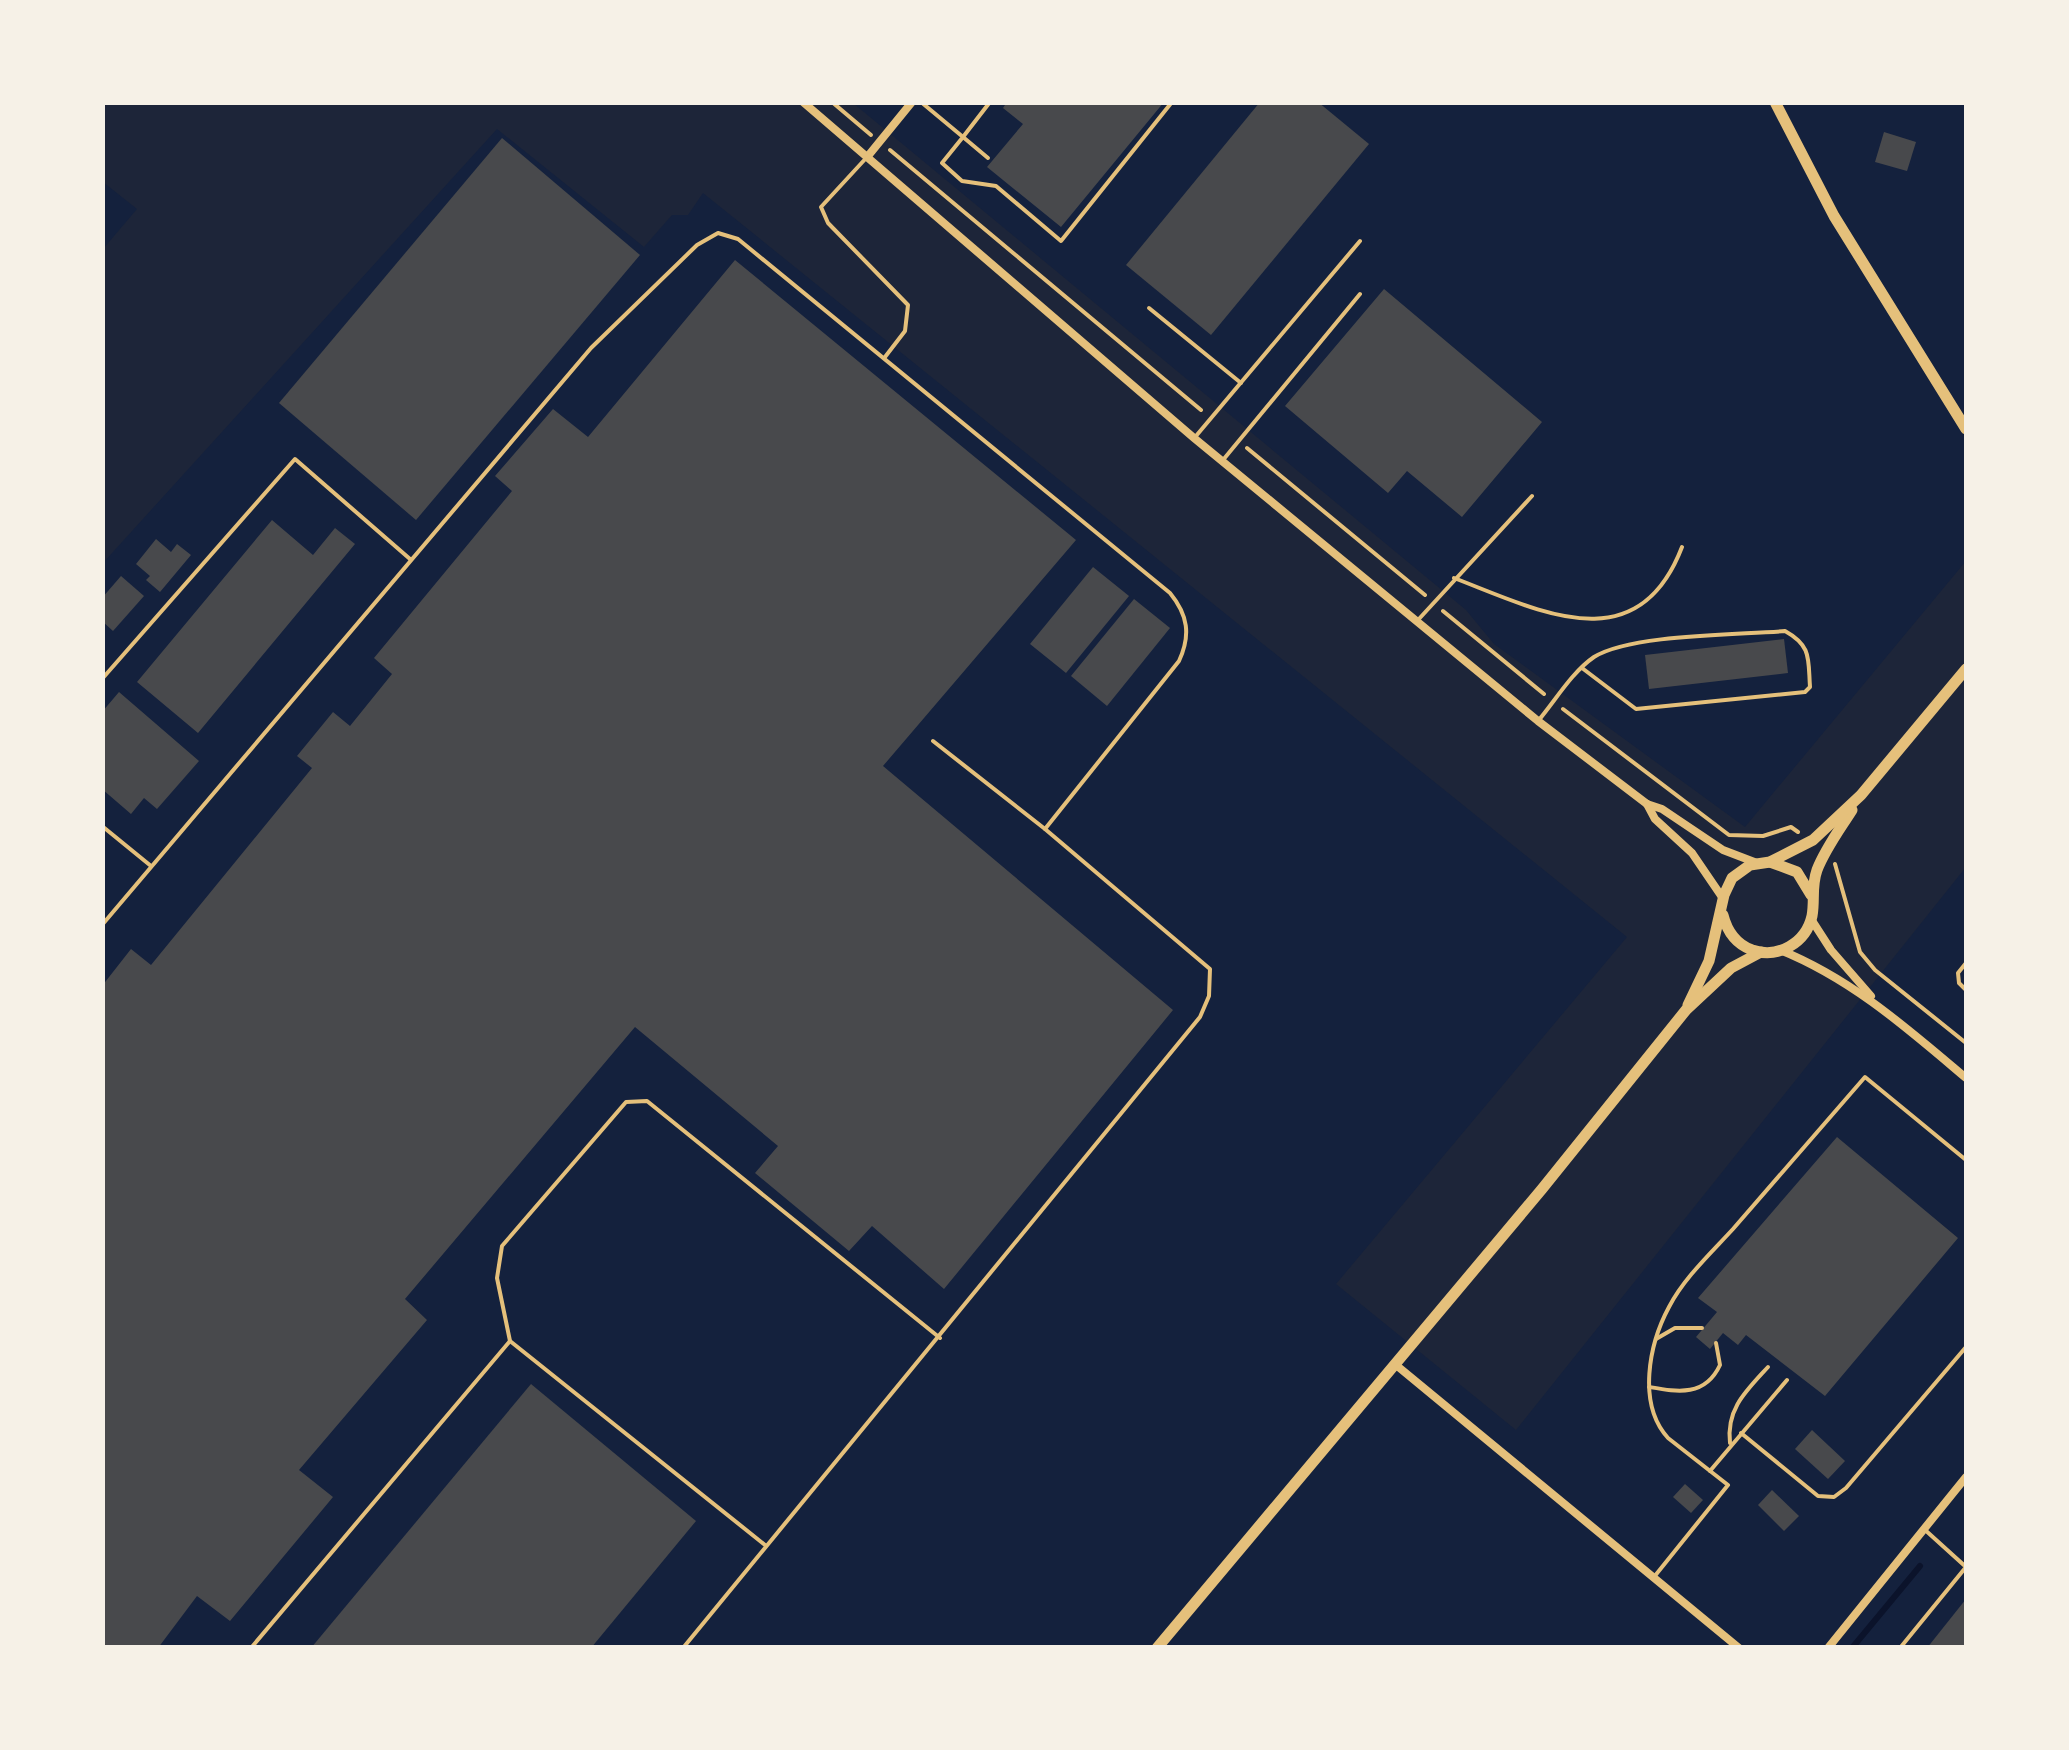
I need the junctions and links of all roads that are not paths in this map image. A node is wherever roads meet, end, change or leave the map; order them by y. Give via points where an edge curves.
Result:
1 (803, 102) edge
2 (912, 102) edge
3 (921, 102) edge
4 (990, 102) edge
5 (1172, 102) edge
6 (1776, 102) edge
7 (963, 137) junction
8 (868, 156) junction
9 (988, 158) dead end
10 (1360, 241) dead end
11 (1360, 294) dead end
12 (1149, 308) dead end
13 (885, 356) junction
14 (1240, 383) junction
15 (1966, 429) edge
16 (1194, 438) junction
17 (1222, 461) junction
18 (1532, 496) dead end
19 (1682, 547) dead end
20 (411, 560) junction
21 (1454, 578) junction
22 (1418, 620) junction
23 (1582, 668) junction
24 (1966, 670) edge
25 (102, 679) edge
26 (1538, 721) junction
27 (934, 741) dead end
28 (1861, 796) junction
29 (1647, 804) junction
30 (102, 826) edge
31 (1044, 829) junction
32 (1763, 862) junction
33 (152, 866) junction
34 (1811, 894) junction
35 (1723, 905) junction
36 (1812, 919) junction
37 (102, 926) edge
38 (1780, 950) junction
39 (1761, 952) junction
40 (1966, 963) edge
41 (1966, 990) edge
42 (1877, 1003) junction
43 (1686, 1010) junction
44 (1966, 1078) edge
45 (1966, 1160) edge
46 (1702, 1328) dead end
47 (940, 1338) junction
48 (1656, 1339) junction
49 (510, 1340) junction
50 (1716, 1344) dead end
51 (1966, 1348) edge
52 (1396, 1365) junction
53 (1768, 1366) dead end
54 (1787, 1380) dead end
55 (1649, 1387) junction
56 (1741, 1434) junction
57 (1730, 1446) junction
58 (1710, 1471) junction
59 (1966, 1476) edge
60 (1924, 1529) junction
61 (766, 1546) junction
62 (1966, 1566) edge
63 (1654, 1578) junction
64 (252, 1648) edge
65 (683, 1648) edge
66 (1157, 1648) edge
67 (1739, 1648) edge
68 (1828, 1648) edge
69 (1900, 1648) edge

1 - 8 street
2 - 8 street
3 - 7 lane
4 - 7 lane
5 - 7 lane via 1062,240 996,186 962,181 942,162
6 - 15 main road via 1834,216
7 - 9 lane
8 - 13 lane via 821,207 828,223 908,305 904,331
8 - 16 street
10 - 14 lane
11 - 17 lane
12 - 14 lane
13 - 20 lane via 738,239 707,238 591,348
13 - 31 lane via 1170,593 1184,615 1188,638 1179,661
14 - 16 lane
16 - 17 street
17 - 22 street
18 - 21 lane
19 - 21 lane via 1656,590 1632,610 1604,620 1547,613
20 - 25 lane via 295,459
20 - 33 lane
21 - 22 lane
22 - 26 street
23 - 23 lane via 1633,642 1785,631 1802,640 1810,688 1636,710
23 - 26 lane
24 - 28 main road
26 - 29 street
27 - 31 lane
28 - 32 main road via 1810,842
28 - 34 main road via 1825,854
29 - 32 street via 1714,846
29 - 35 street via 1700,863
30 - 33 lane
31 - 47 lane via 1210,969 1208,996 1200,1018
32 - 34 main road via 1797,872
32 - 35 main road via 1736,875
33 - 37 lane
34 - 36 main road
35 - 39 main road via 1736,939
35 - 43 main road via 1709,961
36 - 38 main road via 1799,940
36 - 42 street
38 - 39 main road
38 - 42 street
39 - 43 main road via 1731,968
40 - 41 lane via 1958,973
42 - 44 street
43 - 52 main road
45 - 48 lane via 1865,1077 1679,1291
46 - 48 lane via 1685,1326
47 - 49 lane via 647,1101 626,1102 502,1246 498,1278
47 - 61 lane
48 - 55 lane
49 - 61 lane
49 - 64 lane
50 - 55 lane via 1720,1365 1705,1385 1685,1392
51 - 56 lane via 1834,1497 1818,1496
52 - 63 street
52 - 66 main road
53 - 57 lane via 1736,1402
54 - 56 lane
55 - 58 lane via 1660,1429
56 - 57 lane
57 - 58 lane
58 - 63 lane via 1728,1485
59 - 60 street
60 - 62 lane
60 - 68 street
61 - 65 lane
62 - 69 lane
63 - 67 street

